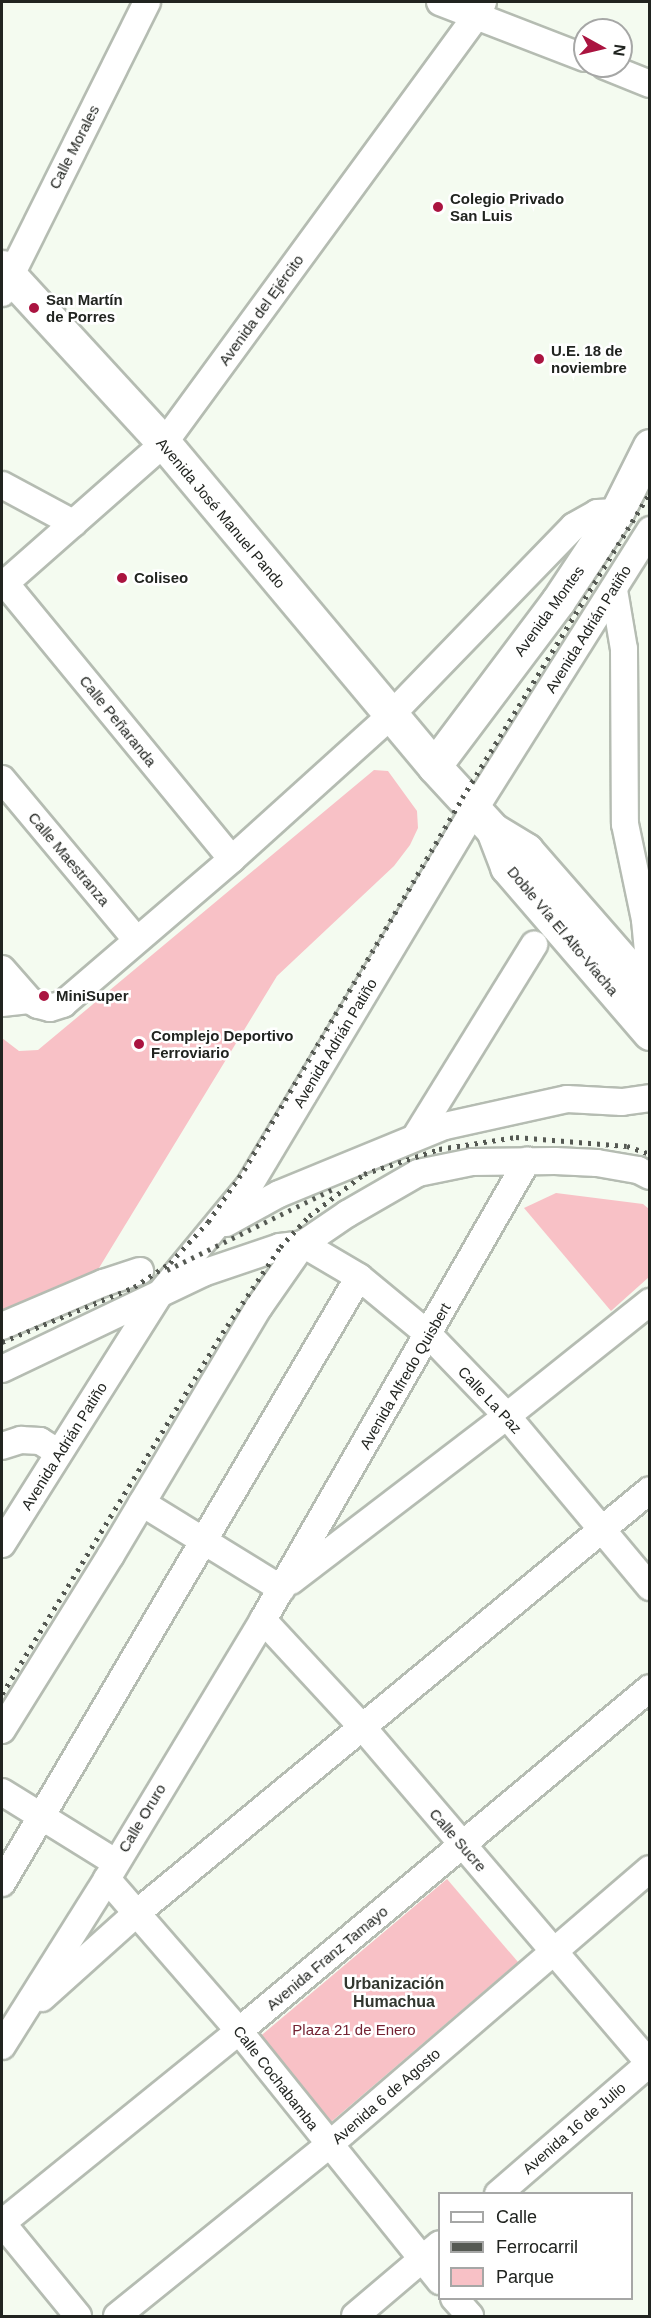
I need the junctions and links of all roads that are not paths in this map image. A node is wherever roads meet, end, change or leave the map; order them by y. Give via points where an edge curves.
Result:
1 (147, 2) edge
2 (440, 2) edge
3 (480, 8) edge
4 (573, 52) edge
5 (633, 77) edge
6 (650, 84) edge
7 (4, 278) edge
8 (164, 443) junction
9 (650, 446) edge
10 (2, 485) edge
11 (617, 512) junction
12 (73, 523) junction
13 (650, 530) edge
14 (3, 584) edge
15 (614, 590) junction
16 (390, 717) junction
17 (434, 766) junction
18 (2, 778) edge
19 (483, 820) junction
20 (231, 859) junction
21 (136, 939) junction
22 (534, 945) dead end
23 (2, 969) edge
24 (650, 972) edge
25 (650, 992) edge
26 (2, 1004) edge
27 (39, 1004) junction
28 (650, 1033) edge
29 (650, 1098) edge
30 (416, 1136) junction
31 (527, 1161) junction
32 (650, 1176) edge
33 (213, 1230) junction
34 (303, 1244) junction
35 (140, 1271) dead end
36 (359, 1277) junction
37 (159, 1295) junction
38 (650, 1302) edge
39 (2, 1326) edge
40 (429, 1335) junction
41 (2, 1369) edge
42 (507, 1416) junction
43 (2, 1446) edge
44 (59, 1453) junction
45 (650, 1490) edge
46 (142, 1503) junction
47 (603, 1530) junction
48 (205, 1542) junction
49 (2, 1544) edge
50 (650, 1587) edge
51 (282, 1588) junction
52 (263, 1620) junction
53 (650, 1688) edge
54 (364, 1729) junction
55 (2, 1730) edge
56 (2, 1792) edge
57 (41, 1816) junction
58 (462, 1845) junction
59 (650, 1869) edge
60 (111, 1871) junction
61 (2, 1883) edge
62 (138, 1912) junction
63 (554, 1950) junction
64 (20, 2017) junction
65 (239, 2031) junction
66 (2, 2046) edge
67 (649, 2064) edge
68 (329, 2145) junction
69 (499, 2192) edge
70 (2, 2223) edge
71 (430, 2252) edge
72 (438, 2276) edge
73 (456, 2300) edge
74 (78, 2316) edge
75 (117, 2316) edge
76 (355, 2316) edge
77 (470, 2316) edge

1 - 7 street, Calle Morales
2 - 3 street
3 - 4 street
3 - 8 street, Avenida del Ejército
5 - 6 street
7 - 8 main road, Avenida José Manuel Pando
8 - 12 street, Avenida del Ejército
8 - 16 main road, Avenida José Manuel Pando
9 - 11 main road, Avenida Montes
10 - 12 street
11 - 16 street via 597,513 574,526
11 - 17 main road, Avenida Montes via 558,601
12 - 14 street, Avenida del Ejército
13 - 15 street, Avenida Adrián Patiño
14 - 20 street, Calle Peñaranda
15 - 19 street, Avenida Adrián Patiño
15 - 24 street via 624,649 625,824 645,920
16 - 17 main road, Avenida José Manuel Pando
16 - 20 street
17 - 19 main road, Avenida José Manuel Pando
18 - 21 street, Calle Maestranza
19 - 25 main road, Doble Vía El Alto-Viacha via 526,850
19 - 28 main road, Doble Vía El Alto-Viacha via 507,867
19 - 33 street, Avenida Adrián Patiño via 249,1186
20 - 21 street
21 - 27 street via 63,1004
22 - 30 street
23 - 27 street
26 - 27 street
29 - 30 street via 622,1102 557,1101
30 - 33 street via 279,1194
31 - 32 street via 597,1163
31 - 34 street via 472,1162 418,1173
31 - 40 street, Avenida Alfredo Quisbert
33 - 37 street, Avenida Adrián Patiño
34 - 36 street, Calle La Paz
34 - 37 street via 280,1247 203,1273
34 - 46 street via 259,1307
35 - 39 street
36 - 40 street, Calle La Paz
36 - 48 street
37 - 41 street
37 - 44 street, Avenida Adrián Patiño
38 - 42 street
40 - 42 street, Calle La Paz
40 - 51 street, Avenida Alfredo Quisbert
42 - 47 street, Calle La Paz
42 - 51 street
43 - 44 street via 21,1440 40,1441
44 - 49 street, Avenida Adrián Patiño
45 - 47 street
46 - 48 street
46 - 55 street
47 - 50 street, Calle La Paz
47 - 54 street
48 - 51 street
48 - 57 street
51 - 52 street, Calle Oruro
52 - 54 street, Calle Sucre
52 - 60 street, Calle Oruro
53 - 58 street, Avenida Franz Tamayo
54 - 58 street, Calle Sucre
54 - 62 street
56 - 57 street, Calle Cochabamba
57 - 60 street, Calle Cochabamba
57 - 61 street
58 - 63 street, Calle Sucre
58 - 65 street, Avenida Franz Tamayo
59 - 63 street, Avenida 6 de Agosto
60 - 62 street, Calle Cochabamba
60 - 64 street, Calle Oruro
62 - 64 street
62 - 65 street, Calle Cochabamba
63 - 67 street, Calle Sucre
63 - 68 street, Avenida 6 de Agosto
64 - 66 street, Calle Oruro
65 - 68 street, Calle Cochabamba
65 - 70 street, Avenida Franz Tamayo
67 - 69 street, Avenida 16 de Julio
68 - 71 street, Calle Cochabamba
68 - 75 street, Avenida 6 de Agosto
70 - 74 street
71 - 72 street, Calle Cochabamba
71 - 76 street
73 - 77 street

